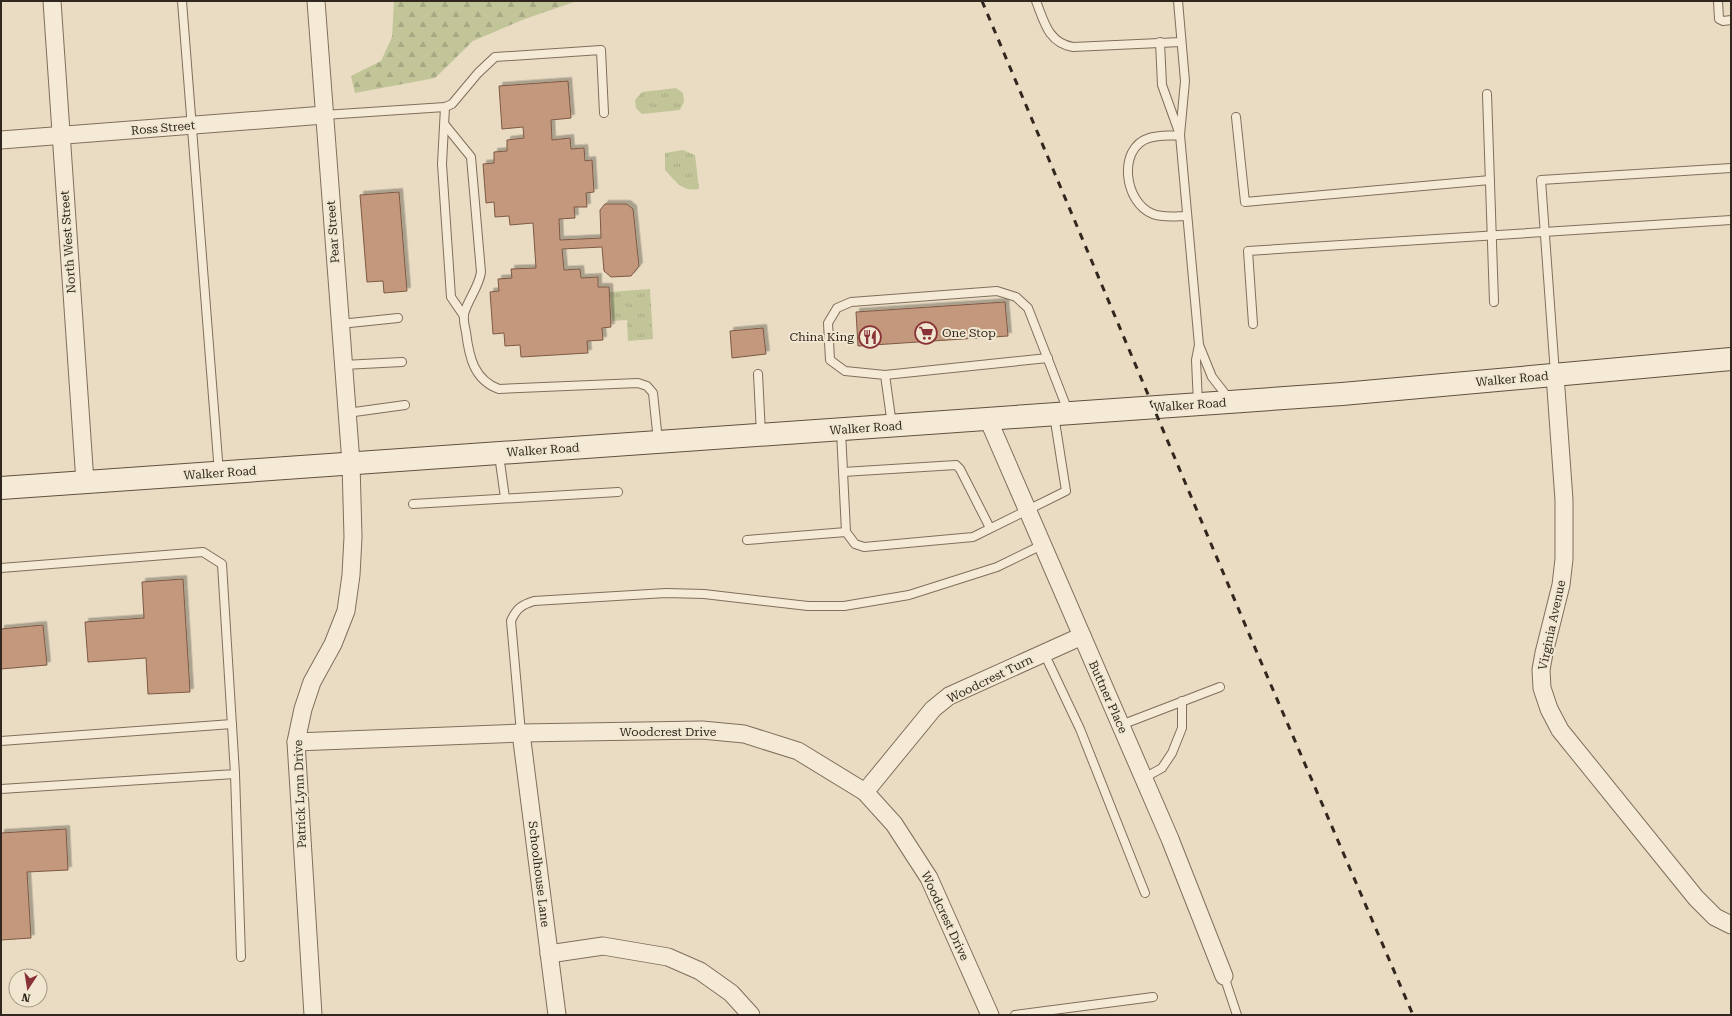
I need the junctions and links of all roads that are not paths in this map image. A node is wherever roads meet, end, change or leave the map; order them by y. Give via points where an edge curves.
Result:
1 (52, 1) edge
2 (182, 1) edge
3 (316, 1) edge
4 (1036, 1) edge
5 (1178, 1) edge
6 (1718, 1) edge
7 (1731, 20) edge
8 (1160, 42) junction
9 (1182, 42) junction
10 (1486, 94) dead end
11 (446, 107) junction
12 (604, 113) dead end
13 (324, 115) junction
14 (1236, 117) dead end
15 (191, 125) junction
16 (445, 125) junction
17 (1180, 135) junction
18 (60, 136) junction
19 (1, 140) edge
20 (1731, 168) edge
21 (1490, 180) junction
22 (1187, 216) junction
23 (1731, 220) edge
24 (1545, 232) junction
25 (1492, 235) junction
26 (1494, 302) dead end
27 (464, 316) junction
28 (398, 318) dead end
29 (340, 324) junction
30 (1253, 324) dead end
31 (1199, 345) junction
32 (1048, 358) junction
33 (1731, 359) edge
34 (402, 362) dead end
35 (343, 365) junction
36 (758, 374) dead end
37 (885, 375) junction
38 (1555, 375) junction
39 (1231, 403) junction
40 (405, 405) dead end
41 (1198, 405) junction
42 (347, 413) junction
43 (1061, 414) junction
44 (988, 419) junction
45 (892, 426) junction
46 (841, 429) junction
47 (761, 435) junction
48 (658, 442) junction
49 (499, 453) junction
50 (351, 463) junction
51 (843, 472) junction
52 (219, 473) junction
53 (85, 482) junction
54 (1, 488) edge
55 (618, 492) dead end
56 (504, 498) junction
57 (413, 504) dead end
58 (1027, 510) junction
59 (990, 528) junction
60 (846, 532) junction
61 (747, 540) dead end
62 (1042, 545) junction
63 (1, 568) edge
64 (1082, 636) junction
65 (1044, 653) junction
66 (1220, 686) dead end
67 (1182, 701) junction
68 (232, 724) junction
69 (1121, 725) junction
70 (521, 733) junction
71 (1, 741) edge
72 (296, 742) junction
73 (235, 774) junction
74 (1144, 778) junction
75 (1, 789) edge
76 (865, 792) junction
77 (1145, 893) dead end
78 (1731, 925) edge
79 (549, 954) junction
80 (241, 957) dead end
81 (1224, 976) joint
82 (1153, 997) dead end
83 (313, 1015) edge
84 (557, 1015) edge
85 (751, 1015) edge
86 (990, 1015) edge
87 (1015, 1015) edge
88 (1237, 1015) edge

1 - 18 street, North West Street
2 - 15 lane
3 - 13 street, Pear Street
4 - 8 lane via 1048,30 1063,45
5 - 9 lane
6 - 7 lane via 1719,19
8 - 9 lane
8 - 17 lane via 1162,85
9 - 17 lane via 1185,81
10 - 21 lane
11 - 12 lane via 452,104 495,57 600,50
11 - 13 lane
11 - 16 lane
13 - 15 street, Ross Street
13 - 29 street, Pear Street
14 - 21 lane via 1245,202
15 - 18 street, Ross Street
15 - 52 lane
16 - 27 lane via 442,164 451,297
16 - 27 lane via 471,157 481,272
17 - 22 lane
17 - 22 lane via 1149,138 1137,145 1130,157 1129,185 1140,206 1154,214
18 - 19 street, Ross Street
18 - 53 street, North West Street
20 - 24 lane via 1541,180
21 - 25 lane
22 - 31 lane
23 - 24 lane
24 - 25 lane
24 - 38 lane
25 - 26 lane
25 - 30 lane via 1248,251
27 - 48 lane via 468,354 484,382 491,387 499,390 638,383 647,386 653,393
28 - 29 lane
29 - 35 street, Pear Street
31 - 39 lane via 1212,377
31 - 41 lane via 1196,360
32 - 37 lane
32 - 37 lane via 1028,308 1016,297 997,291 851,302 837,308 828,323 830,360 845,371
32 - 43 lane
33 - 38 street, Walker Road
34 - 35 lane
35 - 42 street, Pear Street
36 - 47 lane
37 - 45 lane
38 - 39 street, Walker Road
38 - 78 street, Virginia Avenue via 1565,527 1562,585 1544,653 1541,670 1542,688 1560,730 1696,898 1715,917
39 - 41 street, Walker Road
40 - 42 lane
41 - 43 street, Walker Road
42 - 50 street, Pear Street
43 - 44 street, Walker Road
43 - 58 lane via 1066,492
44 - 45 street, Walker Road
44 - 58 street, Buttner Place
45 - 46 street, Walker Road
46 - 47 street, Walker Road
46 - 51 lane
47 - 48 street, Walker Road
48 - 49 street, Walker Road
49 - 50 street, Walker Road
49 - 56 lane
50 - 52 street, Walker Road
50 - 72 street, Patrick Lynn Drive via 353,537 346,611 333,644 312,682
51 - 59 lane via 956,465
51 - 60 lane
52 - 53 street, Walker Road
53 - 54 street, Walker Road
55 - 56 lane
56 - 57 lane
58 - 59 lane
58 - 62 street, Buttner Place
59 - 60 lane via 973,537 864,547 855,544
60 - 61 lane
62 - 64 street, Buttner Place
62 - 70 lane via 997,567 909,595 844,606 808,606 704,594 666,593 534,601 524,604 516,610 511,621
63 - 68 lane via 203,552 222,564
64 - 65 street, Woodcrest Turn
64 - 69 street, Buttner Place
65 - 76 street, Woodcrest Turn via 949,696 933,709
65 - 77 lane via 1080,729
66 - 67 lane
67 - 69 lane
67 - 74 lane via 1182,728 1172,752 1162,768
68 - 71 lane
68 - 73 lane
69 - 74 street, Buttner Place
70 - 72 street, Woodcrest Drive
70 - 76 street, Woodcrest Drive via 702,730 744,734 798,751
70 - 79 street, Schoolhouse Lane
72 - 83 street, Patrick Lynn Drive
73 - 75 lane
73 - 80 lane
74 - 81 street, Buttner Place
76 - 86 street, Woodcrest Drive via 894,824 929,878
79 - 84 street, Schoolhouse Lane
79 - 85 street via 603,946 668,957 700,971 731,993
81 - 88 lane
82 - 87 lane

